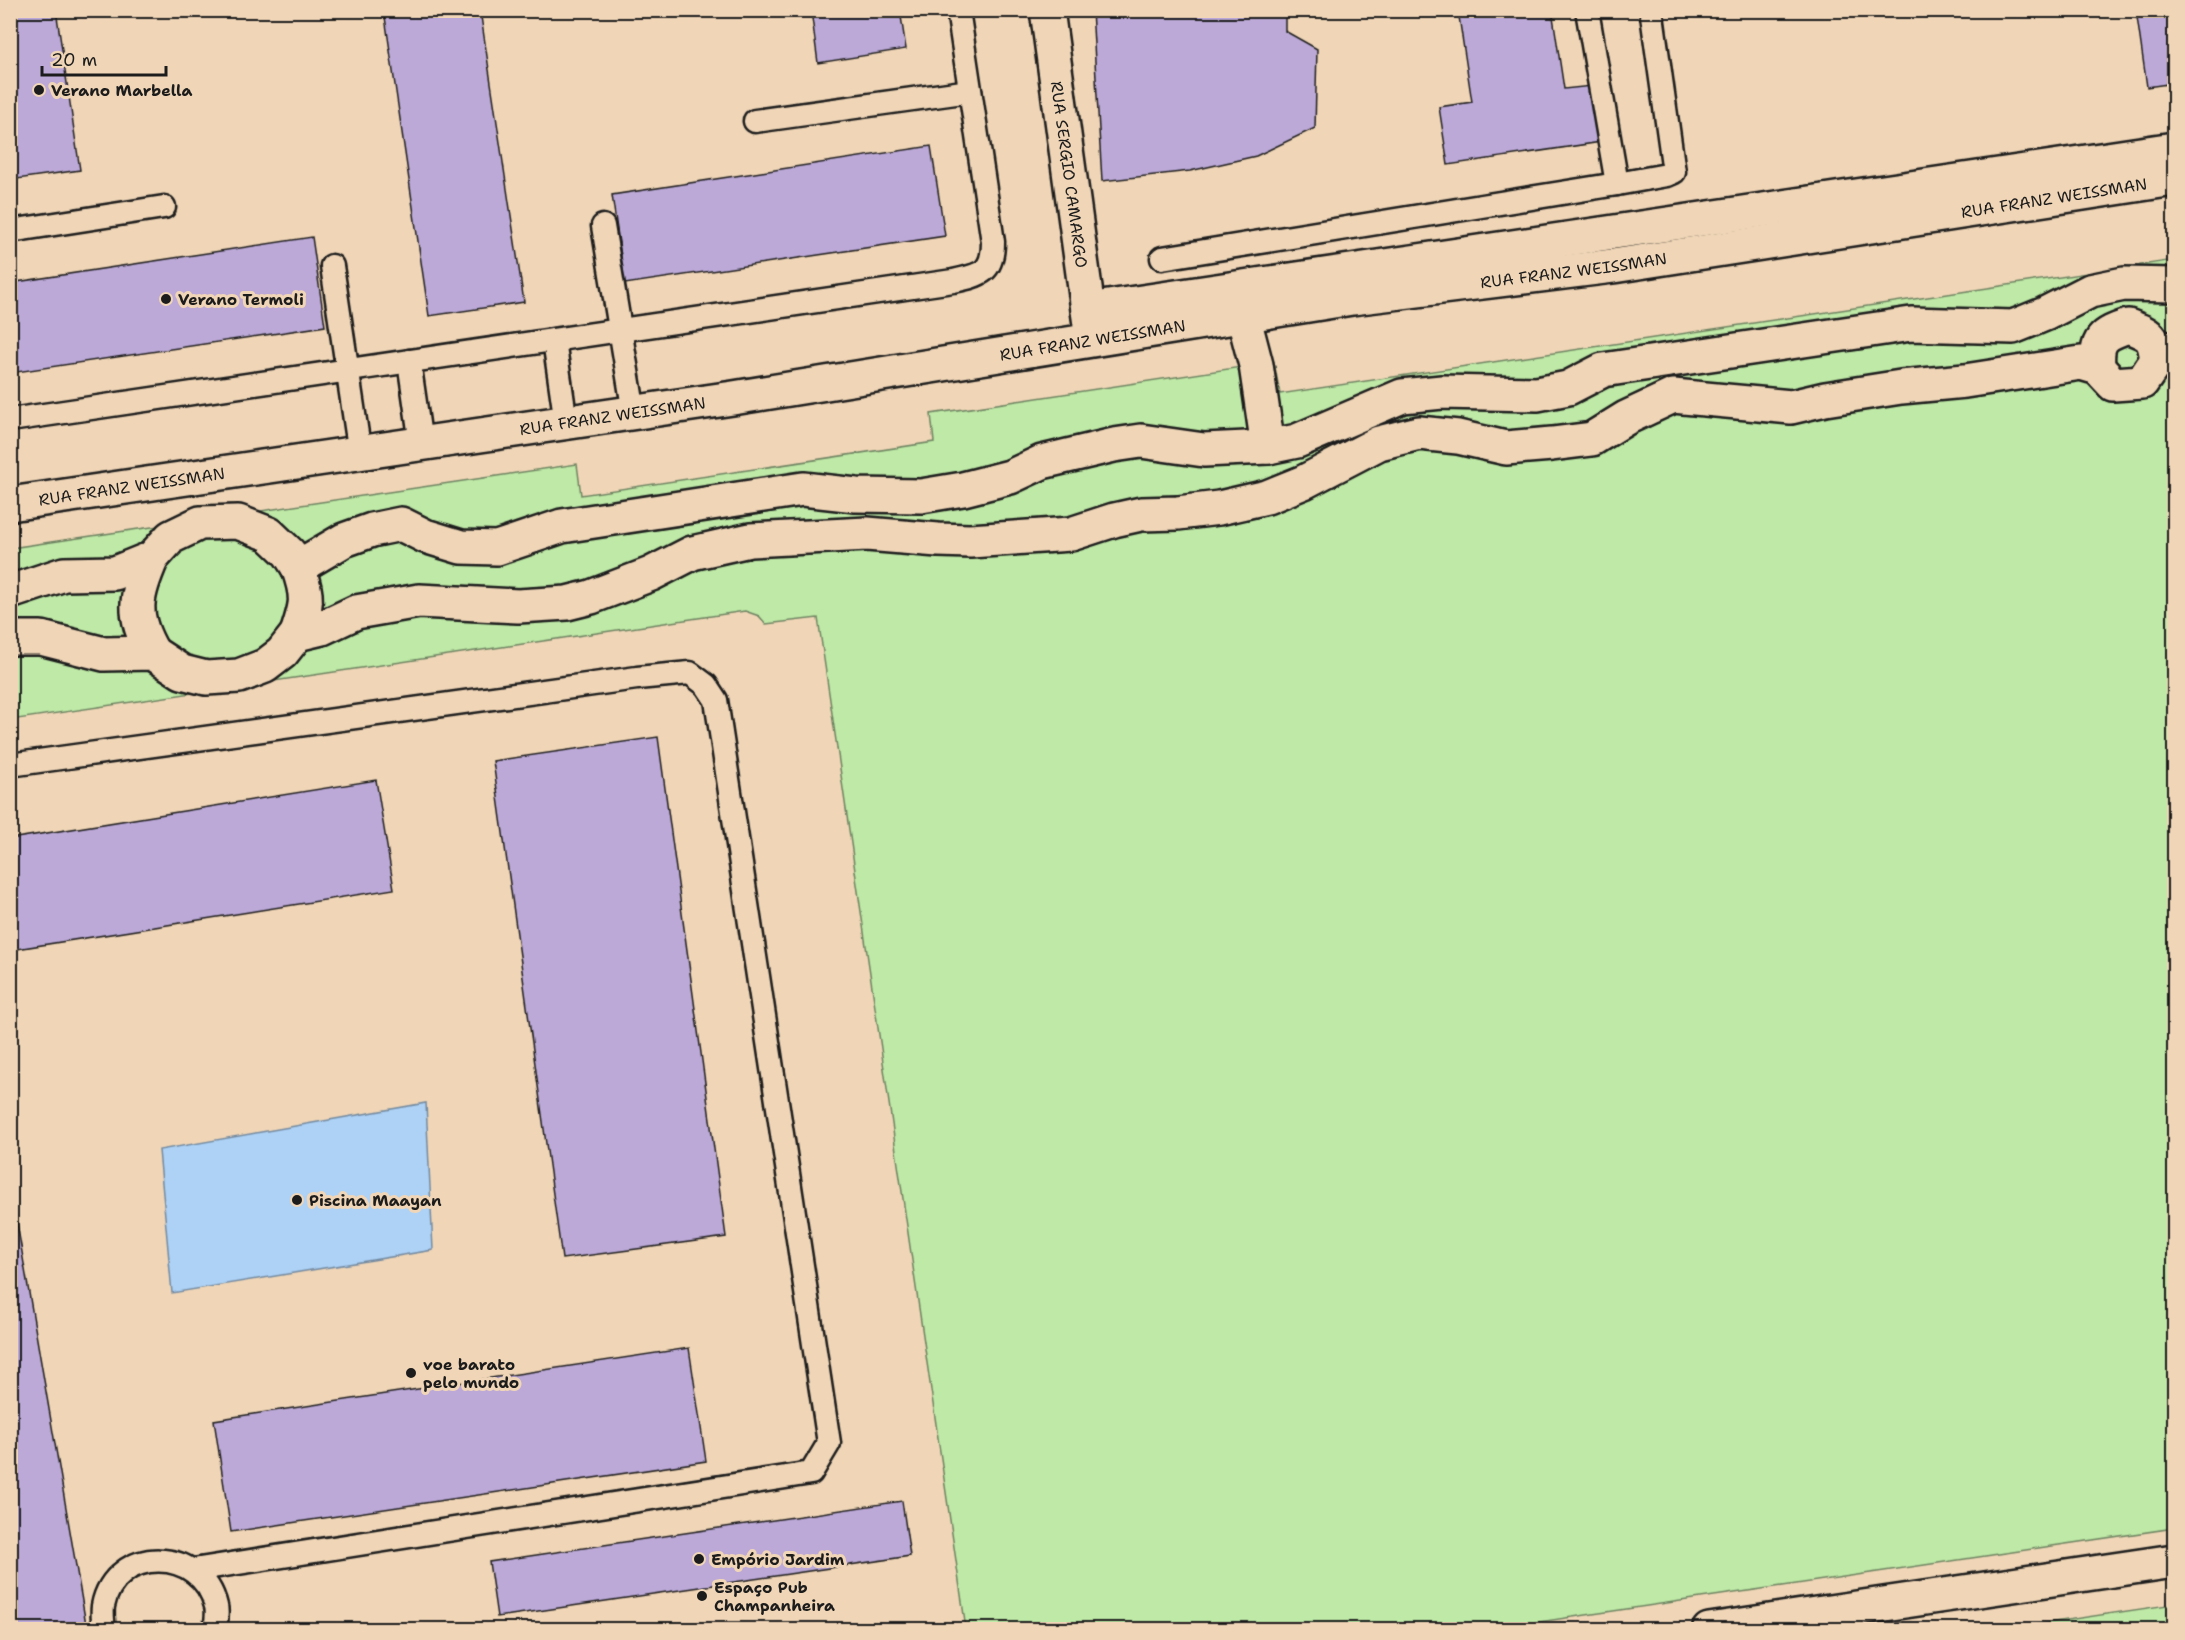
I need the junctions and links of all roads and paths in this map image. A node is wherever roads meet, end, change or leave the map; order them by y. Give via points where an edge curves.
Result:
1 (958, 10) edge
2 (1047, 10) edge
3 (1587, 10) edge
4 (1652, 15) dead end
5 (970, 91) junction
6 (755, 121) dead end
7 (2175, 149) edge
8 (2175, 179) edge
9 (1617, 184) junction
10 (164, 207) dead end
11 (603, 226) dead end
12 (10, 231) edge
13 (1162, 258) dead end
14 (332, 266) dead end
15 (2175, 285) edge
16 (1243, 315) junction
17 (1090, 325) junction
18 (620, 330) junction
19 (554, 340) junction
20 (2166, 355) edge
21 (409, 361) junction
22 (346, 369) junction
23 (2098, 369) junction
24 (634, 413) junction
25 (10, 420) edge
26 (566, 423) junction
27 (421, 444) junction
28 (1268, 447) junction
29 (360, 454) junction
30 (10, 504) edge
31 (152, 558) junction
32 (298, 567) junction
33 (10, 592) edge
34 (297, 634) junction
35 (10, 638) edge
36 (153, 653) junction
37 (10, 765) edge
38 (2175, 1561) edge
39 (193, 1570) junction
40 (2175, 1626) edge
41 (104, 1629) edge
42 (215, 1629) edge
43 (1709, 1629) edge
44 (2146, 1629) edge

1 - 5 lane
2 - 17 street, RUA SERGIO CAMARGO
3 - 9 lane
4 - 9 lane via 1674,172
5 - 6 lane
5 - 18 lane via 993,242 993,260 987,268 953,281
7 - 17 street
8 - 16 street, RUA FRANZ WEISSMAN via 1613,266 1352,297
9 - 13 lane
10 - 12 lane
11 - 18 lane
14 - 22 lane
15 - 28 street via 2124,284 2090,291 2013,327 1911,324 1603,370 1568,388 1537,394 1442,392 1402,396 1297,441
16 - 17 street, RUA FRANZ WEISSMAN
16 - 28 street via 1256,365
17 - 24 street, RUA FRANZ WEISSMAN
18 - 19 lane
18 - 24 lane
19 - 21 lane
19 - 26 lane
20 - 23 street via 2142,382 2113,384
20 - 23 street via 2147,333 2128,326 2106,334 2097,349
21 - 22 lane
21 - 27 lane
22 - 25 lane
22 - 29 lane
23 - 34 street via 2081,363 1901,387 1791,407 1673,396 1592,439 1552,444 1506,448 1419,433 1379,443 1267,497 1220,508 1141,514 1071,534 970,541 867,534 750,540 692,553 651,574 567,603 518,606 419,601 356,612 322,628
24 - 26 street, RUA FRANZ WEISSMAN
26 - 27 street, RUA FRANZ WEISSMAN
27 - 29 street, RUA FRANZ WEISSMAN
28 - 32 street via 1204,450 1141,441 1042,462 1010,477 921,496 803,489 562,526 497,548 461,547 401,524 344,540
29 - 30 street, RUA FRANZ WEISSMAN
31 - 32 street via 171,537 200,523 238,522 269,534
31 - 33 street via 115,573 64,574
31 - 36 street via 139,587 138,612
32 - 34 street via 306,605
34 - 36 street via 265,666 239,676 206,678 182,672
35 - 36 street via 41,638 104,654
37 - 39 lane via 690,673 706,685 716,700 829,1443 811,1473
38 - 43 street
39 - 41 lane via 172,1561 149,1560 128,1569 111,1586 103,1606
39 - 42 lane via 209,1586 217,1608
40 - 44 path

